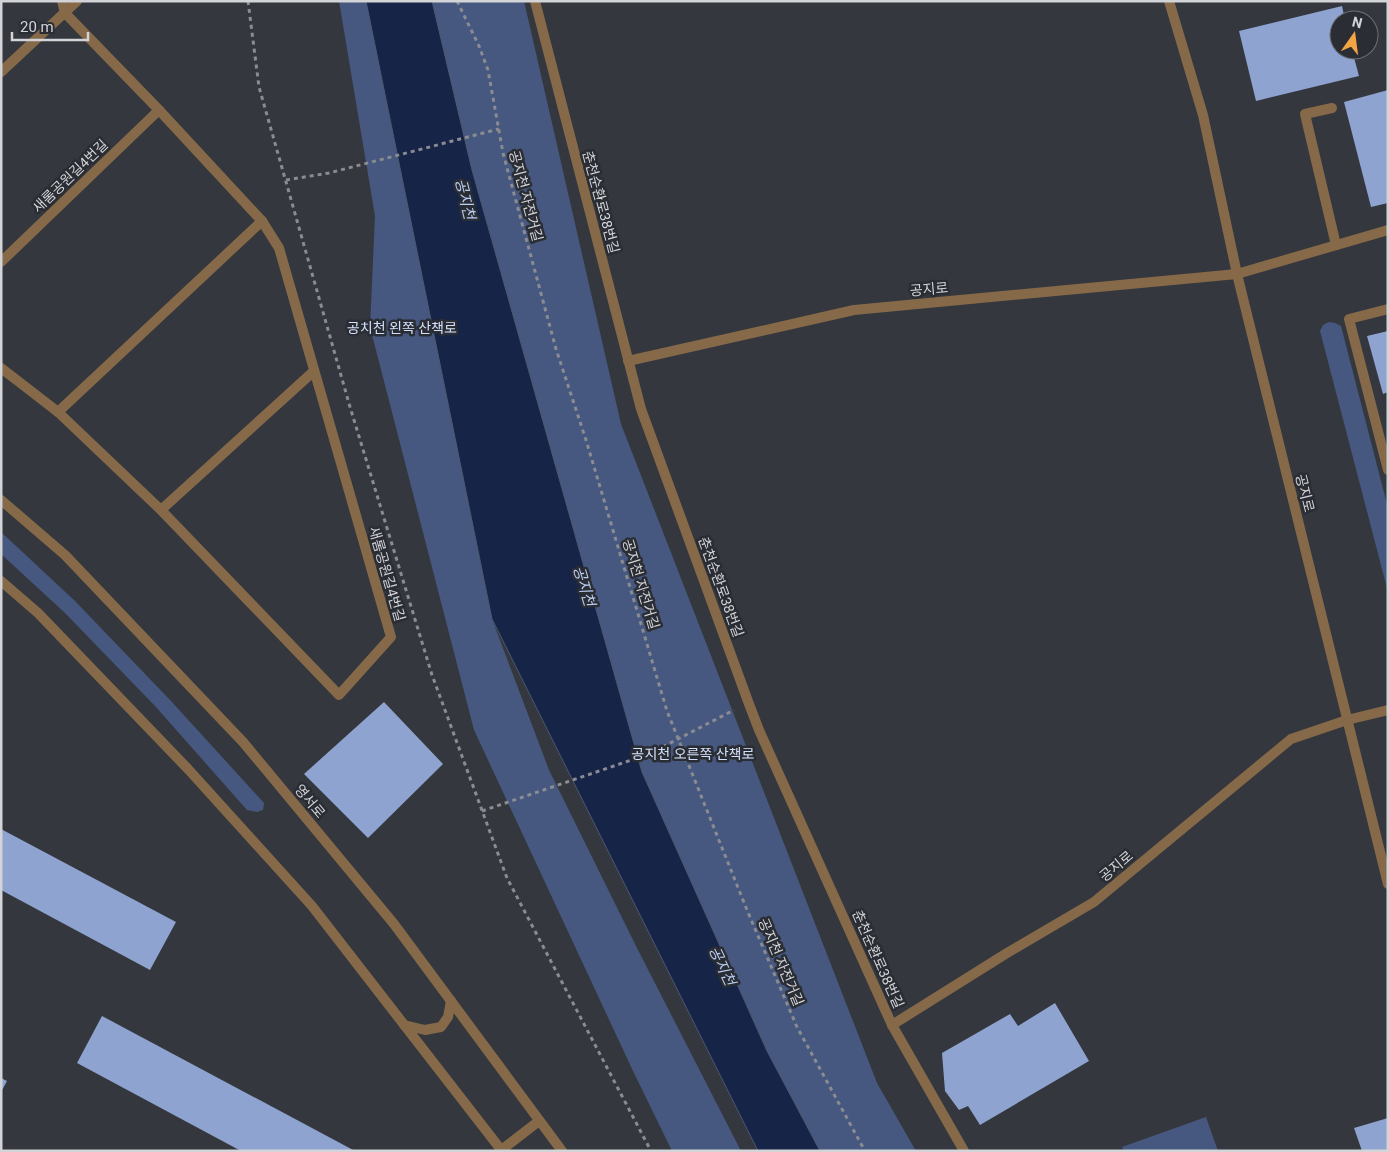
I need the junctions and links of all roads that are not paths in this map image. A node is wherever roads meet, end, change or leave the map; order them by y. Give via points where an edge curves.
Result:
1 (62, 1) edge
2 (77, 1) edge
3 (535, 1) edge
4 (1168, 1) edge
5 (65, 13) junction
6 (1, 72) edge
7 (1332, 108) dead end
8 (159, 110) junction
9 (262, 221) junction
10 (1388, 230) edge
11 (1336, 245) junction
12 (1, 262) edge
13 (1237, 274) junction
14 (1388, 309) edge
15 (628, 361) junction
16 (1, 368) edge
17 (314, 370) junction
18 (58, 412) junction
19 (1388, 470) edge
20 (1, 500) edge
21 (161, 510) junction
22 (1, 581) edge
23 (1388, 710) edge
24 (1347, 720) junction
25 (1388, 884) edge
26 (451, 1001) junction
27 (404, 1025) junction
28 (892, 1025) junction
29 (539, 1121) junction
30 (501, 1150) edge
31 (562, 1151) edge
32 (964, 1151) edge

1 - 5 street
2 - 5 street
3 - 15 street, 춘천순환로38번길
4 - 13 street, 공지로 via 1203,115
5 - 6 street
5 - 8 street, 새롬공원길4번길
7 - 11 street via 1305,114
8 - 9 street, 새롬공원길4번길
8 - 12 street, 새롬공원길4번길
9 - 17 street, 새롬공원길4번길 via 279,248
9 - 18 street
10 - 11 street, 공지로
11 - 13 street, 공지로
13 - 15 street, 공지로 via 854,310
13 - 24 street, 공지로
14 - 19 street via 1349,319
15 - 28 street, 춘천순환로38번길 via 641,409 759,730
16 - 18 street, 새롬공원길4번길
17 - 21 street
17 - 21 street, 새롬공원길4번길 via 390,637 339,695
18 - 21 street, 새롬공원길4번길
20 - 26 street, 영서로 via 65,555 243,742 394,924
22 - 27 street via 38,613 188,769 312,906
23 - 24 street
24 - 25 street, 공지로
24 - 28 street, 공지로 via 1291,739 1094,902
26 - 27 street via 448,1017 441,1027 425,1030
26 - 29 street, 영서로
27 - 30 street
28 - 32 street, 춘천순환로38번길
29 - 30 street
29 - 31 street, 영서로

